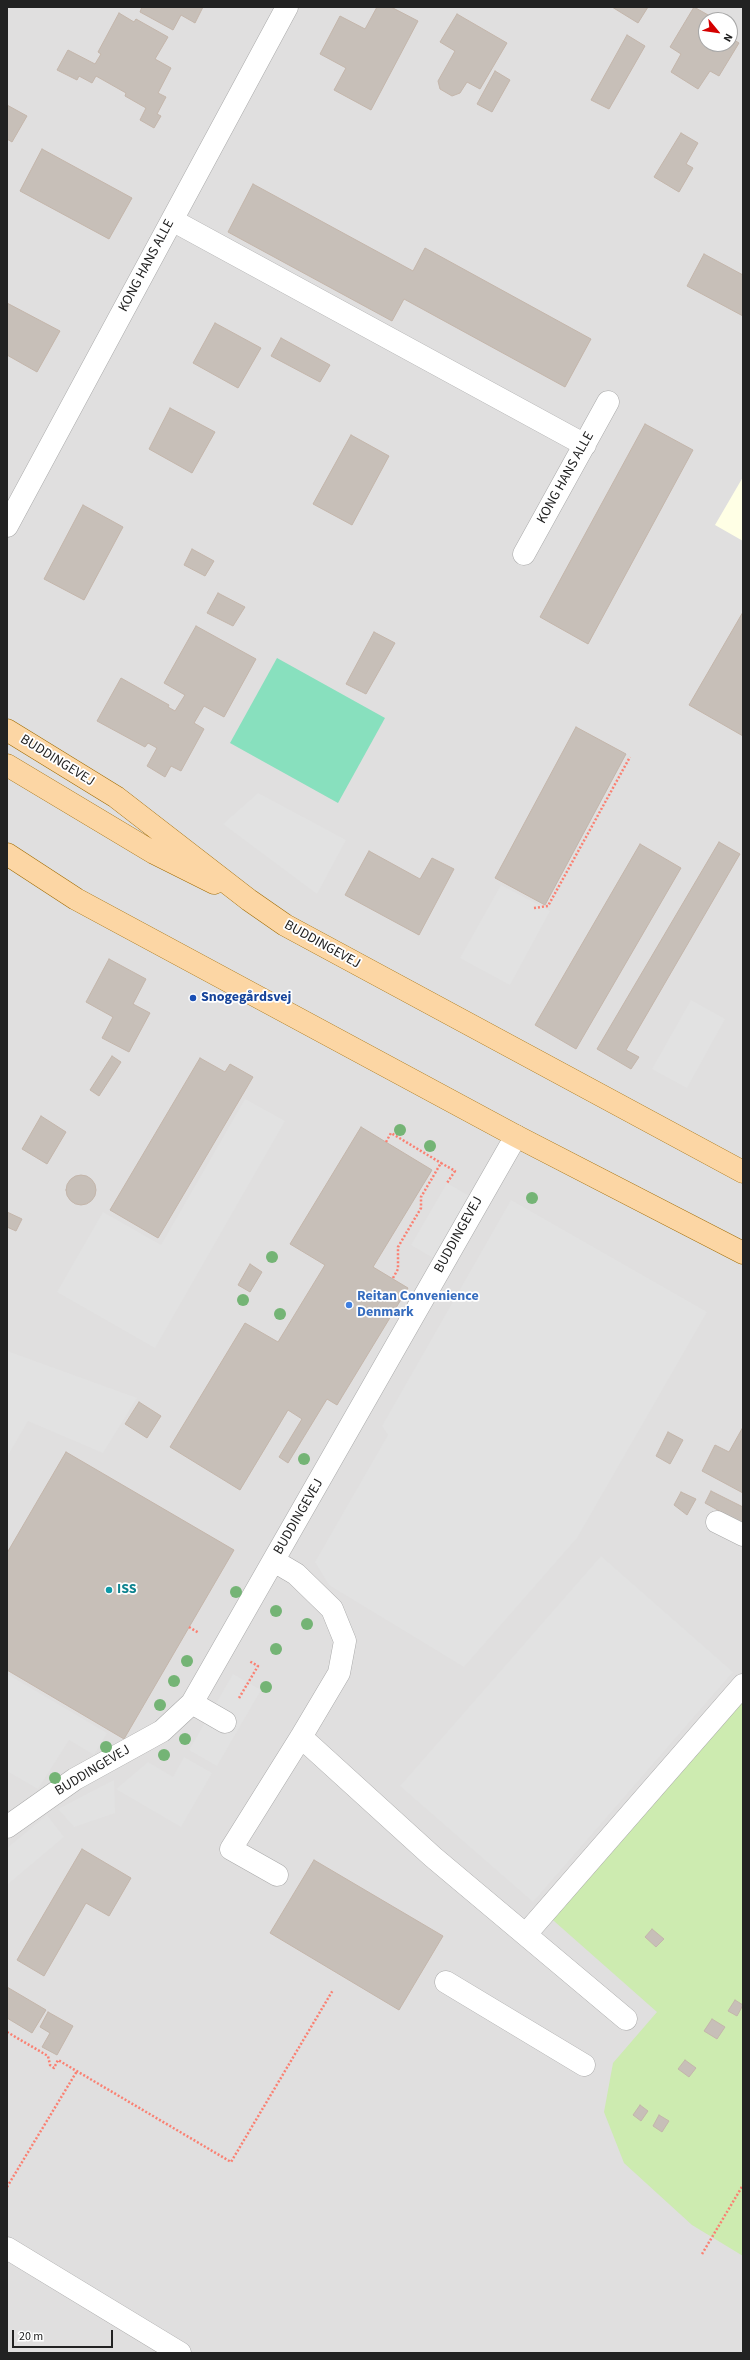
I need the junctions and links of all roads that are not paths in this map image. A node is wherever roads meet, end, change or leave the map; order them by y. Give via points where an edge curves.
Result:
1 (287, 7) edge
2 (172, 220) junction
3 (608, 402) dead end
4 (585, 445) junction
5 (7, 526) edge
6 (524, 554) dead end
7 (7, 730) edge
8 (7, 765) edge
9 (7, 854) edge
10 (249, 900) junction
11 (516, 1136) junction
12 (743, 1172) edge
13 (743, 1253) edge
14 (717, 1522) dead end
15 (743, 1535) edge
16 (274, 1561) junction
17 (743, 1686) edge
18 (192, 1703) junction
19 (225, 1722) road end
20 (301, 1738) junction
21 (7, 1827) edge
22 (277, 1875) dead end
23 (526, 1934) junction
24 (446, 1982) dead end
25 (626, 2019) dead end
26 (584, 2065) dead end
27 (7, 2248) edge
28 (180, 2353) edge

1 - 2 street, KONG HANS ALLE
2 - 4 street
2 - 5 street, KONG HANS ALLE
3 - 4 street, KONG HANS ALLE
4 - 6 street, KONG HANS ALLE
7 - 10 main road, BUDDINGEVEJ via 116,797
8 - 10 main road via 154,854
9 - 11 main road via 76,899
10 - 12 main road, BUDDINGEVEJ via 285,925
11 - 13 main road
11 - 16 street, BUDDINGEVEJ
14 - 15 street
16 - 18 street, BUDDINGEVEJ
16 - 20 street via 296,1574 332,1609 345,1641 339,1672
17 - 23 street
18 - 19 street
18 - 21 street, BUDDINGEVEJ via 162,1731 75,1779
20 - 22 street via 231,1849
20 - 23 street via 433,1857
23 - 25 street
24 - 26 street
27 - 28 street

